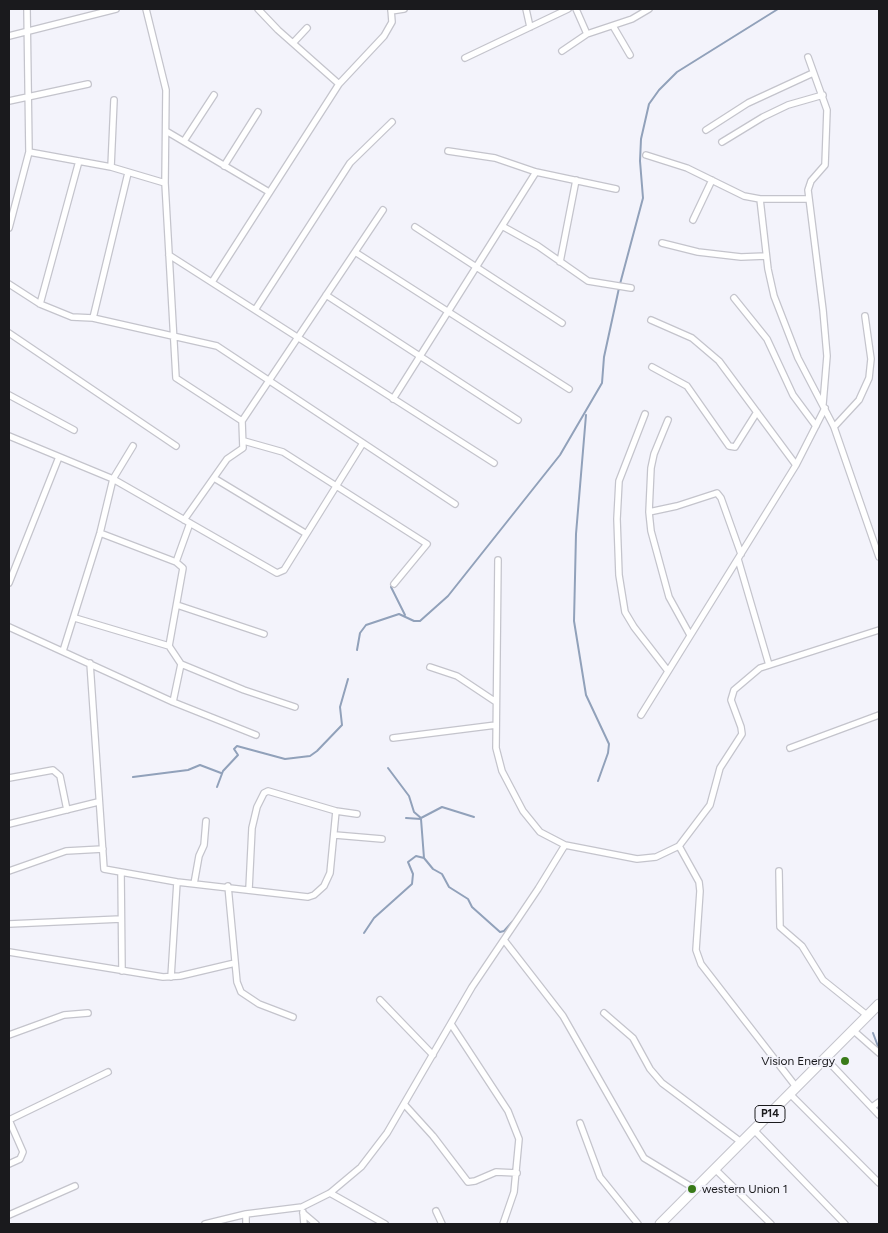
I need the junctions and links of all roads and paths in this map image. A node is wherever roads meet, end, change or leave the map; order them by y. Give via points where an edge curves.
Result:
1 (27, 9) edge
2 (116, 9) edge
3 (147, 9) edge
4 (258, 9) edge
5 (404, 9) edge
6 (526, 9) edge
7 (568, 9) edge
8 (576, 9) edge
9 (649, 9) edge
10 (391, 10) edge
11 (613, 26) junction
12 (530, 27) junction
13 (307, 28) dead end
14 (29, 31) junction
15 (587, 34) junction
16 (9, 36) edge
17 (293, 43) junction
18 (562, 51) dead end
19 (630, 55) dead end
20 (808, 57) dead end
21 (465, 58) dead end
22 (813, 74) junction
23 (88, 84) dead end
24 (339, 84) junction
25 (214, 94) dead end
26 (823, 95) junction
27 (28, 98) junction
28 (114, 100) dead end
29 (9, 102) edge
30 (258, 112) dead end
31 (392, 122) dead end
32 (706, 130) dead end
33 (166, 131) junction
34 (184, 141) junction
35 (722, 142) dead end
36 (448, 151) dead end
37 (29, 152) junction
38 (646, 155) dead end
39 (79, 161) junction
40 (224, 166) junction
41 (111, 167) junction
42 (536, 172) junction
43 (128, 174) junction
44 (576, 180) junction
45 (712, 180) junction
46 (165, 183) junction
47 (616, 189) dead end
48 (269, 192) junction
49 (760, 199) junction
50 (809, 199) junction
51 (383, 210) dead end
52 (692, 220) dead end
53 (9, 224) edge
54 (502, 226) junction
55 (415, 228) dead end
56 (662, 243) dead end
57 (355, 252) junction
58 (169, 255) junction
59 (766, 256) junction
60 (560, 262) junction
61 (476, 267) junction
62 (212, 282) junction
63 (9, 284) edge
64 (630, 288) dead end
65 (326, 295) junction
66 (734, 298) dead end
67 (40, 304) junction
68 (255, 310) junction
69 (448, 312) junction
70 (865, 316) dead end
71 (93, 318) junction
72 (651, 320) dead end
73 (562, 323) dead end
74 (9, 333) edge
75 (175, 337) junction
76 (298, 337) junction
77 (420, 356) junction
78 (652, 367) dead end
79 (269, 380) junction
80 (568, 388) dead end
81 (9, 394) edge
82 (393, 399) junction
83 (824, 406) junction
84 (757, 412) junction
85 (645, 414) dead end
86 (518, 420) dead end
87 (668, 420) dead end
88 (242, 421) junction
89 (816, 426) junction
90 (834, 427) junction
91 (74, 430) dead end
92 (9, 435) edge
93 (244, 442) junction
94 (363, 443) junction
95 (133, 446) dead end
96 (176, 446) dead end
97 (59, 457) junction
98 (494, 463) dead end
99 (796, 465) junction
100 (214, 478) junction
101 (113, 479) junction
102 (336, 485) junction
103 (455, 504) dead end
104 (649, 512) junction
105 (187, 521) junction
106 (100, 533) junction
107 (305, 533) junction
108 (740, 557) junction
109 (879, 557) edge
110 (498, 560) dead end
111 (176, 562) junction
112 (9, 584) edge
113 (394, 584) dead end
114 (177, 604) junction
115 (75, 618) junction
116 (9, 626) edge
117 (879, 630) edge
118 (264, 634) dead end
119 (690, 636) junction
120 (169, 646) junction
121 (62, 651) junction
122 (90, 663) junction
123 (181, 664) junction
124 (769, 665) junction
125 (430, 667) dead end
126 (668, 671) junction
127 (173, 702) junction
128 (496, 702) junction
129 (295, 707) dead end
130 (641, 715) dead end
131 (879, 715) edge
132 (496, 725) junction
133 (256, 734) dead end
134 (393, 738) dead end
135 (790, 748) dead end
136 (9, 778) edge
137 (98, 802) junction
138 (66, 810) junction
139 (336, 811) junction
140 (357, 814) dead end
141 (206, 821) dead end
142 (9, 824) edge
143 (335, 835) junction
144 (382, 839) dead end
145 (564, 845) junction
146 (679, 846) junction
147 (103, 849) junction
148 (9, 870) edge
149 (779, 872) dead end
150 (121, 873) junction
151 (177, 882) junction
152 (194, 884) junction
153 (228, 886) junction
154 (249, 889) junction
155 (121, 919) junction
156 (9, 924) edge
157 (504, 940) junction
158 (9, 952) edge
159 (235, 963) junction
160 (122, 971) junction
161 (171, 977) junction
162 (380, 1000) dead end
163 (879, 1004) edge
164 (88, 1013) dead end
165 (604, 1013) dead end
166 (868, 1016) junction
167 (293, 1017) dead end
168 (451, 1024) junction
169 (854, 1031) junction
170 (9, 1035) edge
171 (879, 1053) edge
172 (433, 1055) junction
173 (826, 1060) junction
174 (108, 1072) dead end
175 (794, 1091) junction
176 (879, 1102) edge
177 (404, 1104) junction
178 (872, 1107) junction
179 (879, 1115) edge
180 (9, 1120) edge
181 (580, 1123) dead end
182 (754, 1130) junction
183 (742, 1142) junction
184 (9, 1164) edge
185 (715, 1169) junction
186 (517, 1173) junction
187 (879, 1183) edge
188 (75, 1186) dead end
189 (694, 1189) junction
190 (330, 1193) junction
191 (302, 1210) junction
192 (436, 1211) dead end
193 (246, 1214) junction
194 (9, 1215) edge
195 (205, 1224) edge
196 (246, 1224) edge
197 (304, 1224) edge
198 (316, 1224) edge
199 (385, 1224) edge
200 (442, 1224) edge
201 (503, 1224) edge
202 (638, 1224) edge
203 (660, 1224) edge
204 (771, 1224) edge
205 (845, 1224) edge

1 - 14 street
2 - 14 street
3 - 33 street via 165,80
4 - 17 street
5 - 10 street
6 - 12 street
7 - 12 street
8 - 15 street
9 - 11 street
10 - 24 street via 392,22 384,36
11 - 15 street
11 - 19 street
12 - 21 street
13 - 17 street
14 - 16 street
14 - 27 street
15 - 18 street
17 - 24 street
20 - 22 street
22 - 26 street
22 - 32 street via 748,103
23 - 27 street
24 - 48 street
25 - 34 street
26 - 35 street via 788,104
26 - 50 street via 827,110 826,158 808,185
27 - 29 street
27 - 37 street
28 - 41 street
30 - 40 street
31 - 68 street via 350,163
33 - 34 street
33 - 46 street
34 - 40 street
36 - 42 street via 495,158
37 - 39 street
37 - 53 street
38 - 45 street
39 - 41 street
39 - 67 street
40 - 48 street
41 - 43 street
42 - 44 street
42 - 54 street
43 - 46 street
43 - 71 street
44 - 47 street
44 - 60 street
45 - 49 street via 744,196
45 - 52 street
46 - 58 street
48 - 62 street
49 - 50 street
49 - 59 street
50 - 83 street via 824,310 827,356
51 - 57 street
54 - 60 street
54 - 61 street
55 - 61 street
56 - 59 street via 698,252
57 - 65 street
57 - 69 street
58 - 62 street
58 - 75 street
59 - 83 street via 770,283 788,334
60 - 64 street via 588,281
61 - 69 street
61 - 73 street
62 - 68 street
63 - 67 street
65 - 76 street
65 - 77 street
66 - 89 street via 767,339 793,395
67 - 71 street via 72,317
68 - 76 street
69 - 77 street
69 - 80 street
70 - 90 street via 872,359 869,378 860,400
71 - 75 street
72 - 84 street via 678,330 706,348
74 - 96 street
75 - 79 street via 217,346
75 - 88 street via 176,378
76 - 79 street
76 - 82 street
77 - 82 street
77 - 86 street
78 - 84 street via 687,386 729,446 734,446
79 - 88 street
79 - 94 street
81 - 91 street
82 - 98 street
83 - 89 street
83 - 90 street
84 - 99 street
85 - 126 street via 619,481 619,575 625,612
87 - 104 street via 651,468
88 - 93 street
89 - 99 street
90 - 109 street
92 - 97 street
92 - 101 street
93 - 100 street via 243,448 230,456
93 - 102 street via 283,452
94 - 102 street
94 - 103 street
95 - 101 street
97 - 101 street
97 - 112 street
99 - 108 street
100 - 105 street
100 - 107 street
101 - 105 street
101 - 106 street
102 - 107 street
102 - 113 street via 427,544
104 - 108 street via 717,493 722,498
104 - 119 street via 657,557 669,597
105 - 107 street via 277,573 284,570
105 - 111 street
106 - 111 street
106 - 115 street
108 - 119 street
108 - 124 street
110 - 128 street
111 - 114 street via 183,568
114 - 118 street
114 - 120 street
115 - 120 street
115 - 121 street
116 - 121 street
117 - 124 street
119 - 126 street
120 - 123 street
121 - 122 street
122 - 127 street
122 - 137 street
123 - 127 street
123 - 129 street
124 - 146 street via 751,674 731,694 741,727 740,741 720,768 710,805
125 - 128 street via 457,676
126 - 130 street
127 - 133 street
128 - 132 street
131 - 135 street
132 - 134 street
132 - 145 street via 498,760 523,811 540,832
136 - 138 street via 53,770 60,776
137 - 138 street
137 - 147 street
138 - 142 street
139 - 140 street
139 - 143 street
139 - 154 street via 264,792 254,818
141 - 152 street via 204,845
143 - 144 street
143 - 154 street via 330,873 324,886 314,895 308,897
145 - 146 street via 647,859
145 - 157 street
146 - 175 street via 699,882 696,950 701,964
147 - 148 street via 66,851
147 - 150 street via 104,869
149 - 166 street via 780,927 802,946 823,980
150 - 151 street
150 - 155 street
151 - 152 street
151 - 161 street
152 - 153 street
153 - 154 street
153 - 159 street
155 - 156 street
155 - 160 street
157 - 168 street
157 - 189 street via 563,1016 644,1158
158 - 160 street
159 - 161 street
159 - 167 street via 241,992 259,1004
160 - 161 street
162 - 172 street
163 - 166 main road, P14
164 - 170 street via 64,1015
165 - 183 street via 632,1038 662,1083
166 - 169 main road, P14
168 - 172 street
168 - 186 street via 515,1126 519,1139
169 - 171 street
169 - 173 main road, P14
172 - 177 street
173 - 175 main road, P14
173 - 178 street
174 - 180 street
175 - 182 main road, P14
175 - 187 street
176 - 178 street
177 - 186 street via 468,1182 496,1172
177 - 190 street via 361,1167
178 - 179 street
180 - 184 street via 23,1152 20,1159
181 - 202 street via 600,1177
182 - 183 main road, P14
182 - 205 street
183 - 185 main road, P14
185 - 189 main road, P14
185 - 204 street
186 - 201 street
188 - 194 street
189 - 203 main road, P14
190 - 191 street
190 - 199 street
191 - 193 street
191 - 197 street
191 - 198 street
192 - 200 street
193 - 195 street
193 - 196 street

